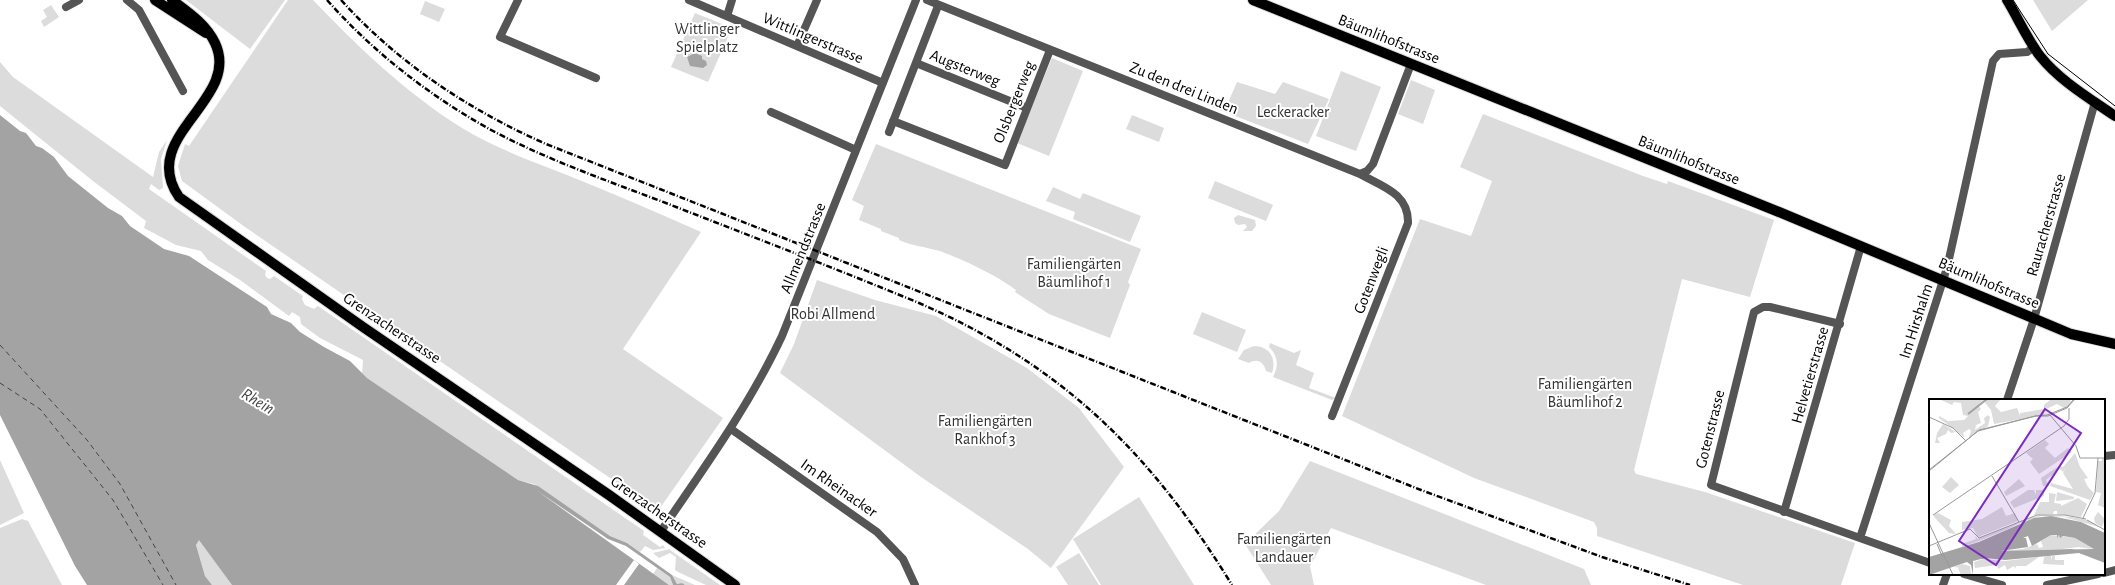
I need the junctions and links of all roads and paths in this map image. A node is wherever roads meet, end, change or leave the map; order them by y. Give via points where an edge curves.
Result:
1 (79, 0) edge
2 (127, 0) edge
3 (156, 0) edge
4 (172, 0) edge
5 (689, 0) edge
6 (732, 0) edge
7 (817, 0) edge
8 (916, 0) edge
9 (926, 0) edge
10 (1253, 0) edge
11 (2006, 0) edge
12 (514, 1) edge
13 (938, 6) junction
14 (66, 7) dead end
15 (727, 16) junction
16 (211, 36) junction
17 (797, 46) junction
18 (2035, 48) junction
19 (1050, 50) junction
20 (916, 63) junction
21 (1412, 64) junction
22 (596, 78) dead end
23 (883, 83) junction
24 (183, 91) dead end
25 (2095, 102) junction
26 (1027, 108) junction
27 (771, 112) dead end
28 (2115, 116) edge
29 (893, 121) junction
30 (889, 132) dead end
31 (856, 150) junction
32 (1360, 174) junction
33 (1861, 246) junction
34 (1944, 280) junction
35 (2034, 319) junction
36 (1840, 324) junction
37 (2115, 344) edge
38 (2007, 399) edge
39 (1332, 416) dead end
40 (731, 428) junction
41 (2115, 455) edge
42 (2105, 456) edge
43 (1784, 512) junction
44 (661, 531) junction
45 (1860, 538) junction
46 (1929, 563) edge
47 (2115, 570) edge
48 (2105, 573) edge
49 (1947, 575) edge
50 (1967, 575) edge
51 (2093, 575) edge
52 (735, 585) edge
53 (915, 585) edge
54 (1943, 585) edge
55 (2002, 585) edge
56 (2047, 585) edge

1 - 14 street
2 - 24 street via 139,10
3 - 16 main road
4 - 16 main road, Grenzacherstrasse via 196,18
5 - 15 street, Wittlingerstrasse
6 - 15 street
7 - 17 street
8 - 23 street, Allmendstrasse
9 - 13 street, Zu den drei Linden
10 - 21 main road, Bäumlihofstrasse
11 - 18 main road
12 - 22 street via 500,37
13 - 19 street, Zu den drei Linden
13 - 20 street
15 - 17 street, Wittlingerstrasse
16 - 44 main road, Grenzacherstrasse via 216,43 220,61 216,80 176,140 169,160 171,179 179,197 363,327
17 - 23 street, Wittlingerstrasse
18 - 25 main road via 2053,70
18 - 34 street, Im Hirshalm via 2027,52 1999,54 1993,61
19 - 26 street, Olsbergerweg
19 - 32 street, Zu den drei Linden
20 - 26 street, Augsterweg
20 - 29 street
21 - 32 street via 1373,164
21 - 33 main road, Bäumlihofstrasse
23 - 31 street, Allmendstrasse
25 - 28 main road
25 - 35 street, Rauracherstrasse
26 - 29 street, Olsbergerweg via 1004,165
27 - 31 street
29 - 30 street
31 - 40 street, Allmendstrasse via 782,336 753,394
32 - 39 street, Gotenwegli via 1399,196 1404,204 1408,222
33 - 34 main road, Bäumlihofstrasse
33 - 36 street, Helvetierstrasse
34 - 35 main road, Bäumlihofstrasse
34 - 45 street, Im Hirshalm
35 - 37 main road, Bäumlihofstrasse via 2071,334
35 - 38 street, Rauracherstrasse
36 - 43 street, Helvetierstrasse
36 - 43 street, Gotenstrasse via 1763,307 1754,312 1751,319 1711,484
40 - 44 street, Allmendstrasse
40 - 53 street, Im Rheinacker via 877,532 903,559
41 - 42 street
43 - 45 street, Gotenstrasse
44 - 52 main road, Grenzacherstrasse
45 - 46 street, Gotenstrasse
47 - 48 street
49 - 54 street
50 - 55 street
51 - 56 street

